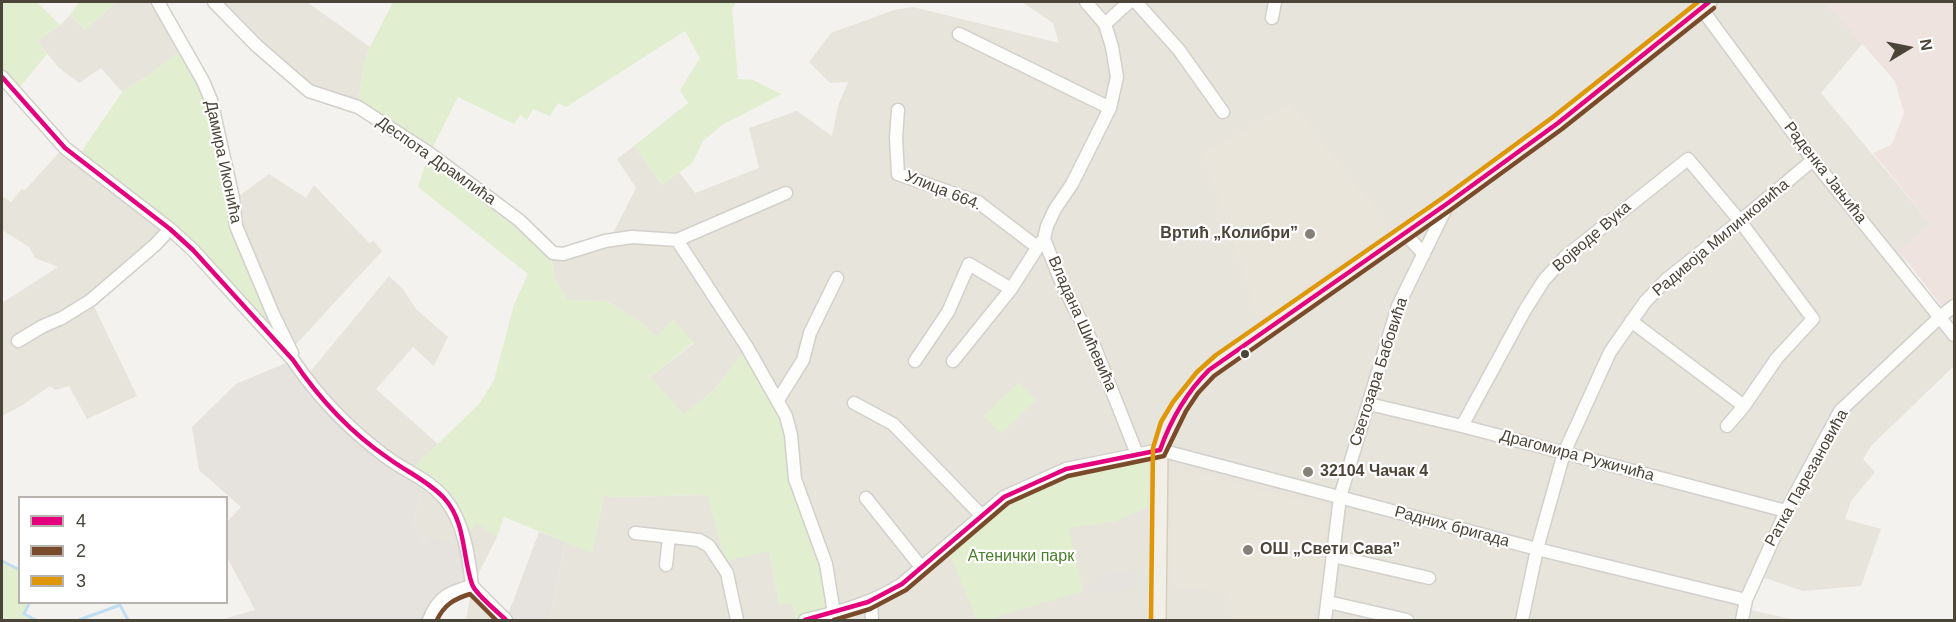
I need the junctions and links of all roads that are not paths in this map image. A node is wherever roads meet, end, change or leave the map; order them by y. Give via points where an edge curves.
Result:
1 (158, 2) edge
2 (214, 2) edge
3 (1086, 2) edge
4 (1129, 2) edge
5 (1136, 2) edge
6 (1275, 2) edge
7 (1705, 5) edge
8 (1272, 18) dead end
9 (1105, 24) junction
10 (959, 34) dead end
11 (2, 77) edge
12 (1110, 108) junction
13 (898, 110) dead end
14 (1223, 112) dead end
15 (1813, 160) junction
16 (786, 193) dead end
17 (1448, 203) junction
18 (1740, 221) junction
19 (170, 229) junction
20 (1405, 234) junction
21 (677, 240) junction
22 (1041, 243) junction
23 (1424, 254) junction
24 (837, 278) dead end
25 (1011, 289) junction
26 (1954, 306) edge
27 (1940, 317) junction
28 (1631, 321) junction
29 (1954, 335) edge
30 (18, 341) dead end
31 (293, 360) junction
32 (915, 361) dead end
33 (953, 361) dead end
34 (778, 400) junction
35 (854, 403) dead end
36 (1369, 404) junction
37 (1744, 406) junction
38 (1462, 426) junction
39 (1727, 426) dead end
40 (1160, 450) junction
41 (1564, 453) junction
42 (1137, 454) junction
43 (1340, 497) junction
44 (866, 498) dead end
45 (1786, 511) junction
46 (981, 515) junction
47 (635, 533) dead end
48 (669, 537) junction
49 (1537, 549) junction
50 (1333, 556) junction
51 (666, 565) dead end
52 (921, 567) junction
53 (1429, 578) dead end
54 (472, 586) junction
55 (1746, 600) junction
56 (871, 601) junction
57 (1328, 602) junction
58 (834, 613) junction
59 (429, 621) edge
60 (506, 621) edge
61 (737, 621) edge
62 (806, 621) edge
63 (872, 621) edge
64 (1158, 621) edge
65 (1325, 621) edge
66 (1407, 621) edge
67 (1522, 621) edge
68 (1742, 621) edge

1 - 31 street, Дамира Иконића via 211,100 236,226
2 - 21 street, Деспота Драмлића via 309,91 358,107 429,153 519,220 553,253 626,238
3 - 9 street, Владана Шићевића
4 - 9 street
5 - 14 street via 1179,50
6 - 8 street
7 - 15 street, Раденка Јањића
7 - 17 main road via 1558,123
9 - 12 street, Владана Шићевића via 1117,77
10 - 12 street
11 - 19 street via 64,148
12 - 22 street, Владана Шићевића via 1072,184 1054,209
13 - 22 street, Улица 664. via 898,174 978,202
15 - 18 street, Радивоја Милинковића
15 - 27 street, Раденка Јањића
16 - 21 street, Деспота Драмлића
17 - 20 main road
17 - 23 street, Светозара Бабовића
18 - 28 street, Радивоја Милинковића via 1666,279
18 - 37 street via 1813,319 1777,358
18 - 38 street, Војводе Вука via 1688,159 1565,257 1544,280
19 - 30 street via 91,300
19 - 31 street
20 - 23 street
20 - 40 main road via 1209,370 1179,406
21 - 34 street
22 - 25 street
22 - 42 street, Владана Шићевића via 1095,348
23 - 36 street, Светозара Бабовића via 1398,306
24 - 34 street via 810,333 803,360
25 - 32 street via 969,264 948,312
25 - 33 street
26 - 27 street, Ратка Парезановића
27 - 29 street, Раденка Јањића
27 - 45 street, Ратка Парезановића via 1840,411
28 - 37 street
28 - 41 street, Радивоја Милинковића via 1610,352
31 - 54 street via 333,412 387,458 444,498 461,528
34 - 58 street via 791,435 795,479 826,564
35 - 46 street via 893,424
36 - 38 street, Драгомира Ружичића
36 - 43 street, Светозара Бабовића
37 - 39 street
38 - 41 street, Драгомира Ружичића
40 - 42 street
40 - 43 street, Радних бригада
40 - 64 main road
41 - 45 street, Драгомира Ружичића
41 - 49 street, Радивоја Милинковића
42 - 46 street via 1056,472 1004,497
43 - 49 street, Радних бригада
43 - 50 street, Светозара Бабовића
44 - 52 street
45 - 55 street, Ратка Парезановића
46 - 52 street
47 - 48 street
48 - 51 street
48 - 61 street via 699,540 709,546 727,573
49 - 55 street, Радних бригада
49 - 67 street, Радивоја Милинковића
50 - 53 street
50 - 57 street, Светозара Бабовића
52 - 56 street via 886,595
54 - 59 street via 445,596
54 - 60 street
55 - 68 street, Ратка Парезановића
56 - 58 street
56 - 63 street
57 - 65 street, Светозара Бабовића
57 - 66 street
58 - 62 street

